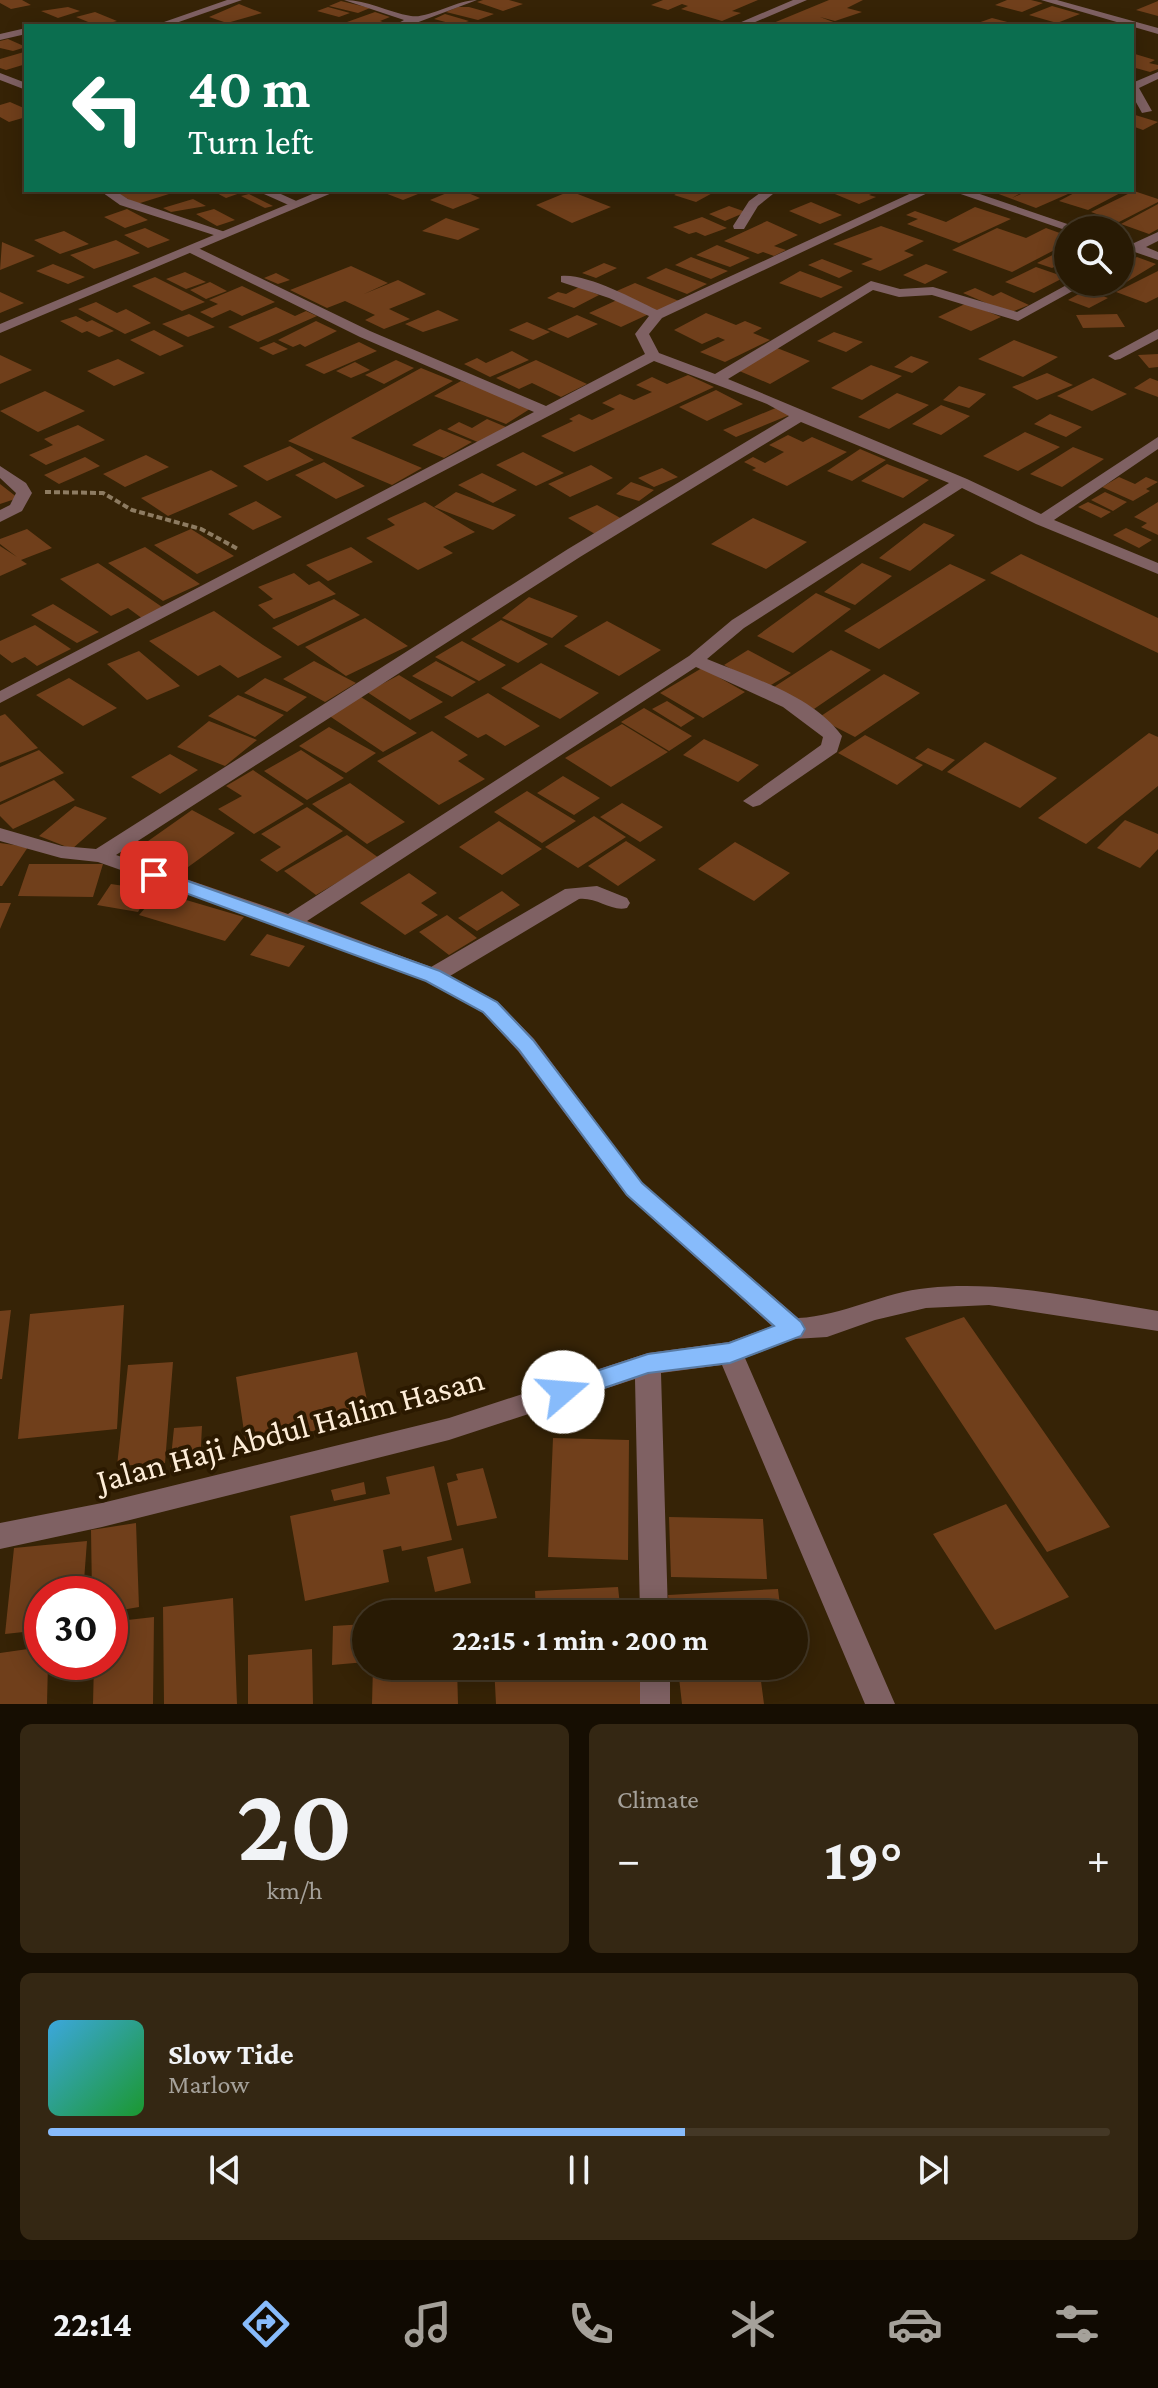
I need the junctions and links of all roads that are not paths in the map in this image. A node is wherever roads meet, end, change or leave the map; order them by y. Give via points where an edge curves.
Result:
1 (237, 0) edge
2 (349, 0) edge
3 (472, 0) edge
4 (798, 0) edge
5 (1054, 1) edge
6 (413, 20) junction
7 (169, 22) dead end
8 (403, 24) edge
9 (742, 24) edge
10 (1134, 24) edge
11 (1134, 24) edge
12 (24, 31) edge
13 (1158, 31) edge
14 (0, 37) edge
15 (1158, 75) edge
16 (0, 76) edge
17 (24, 86) edge
18 (1134, 86) edge
19 (1134, 88) edge
20 (1146, 111) dead end
21 (108, 192) edge
22 (266, 192) edge
23 (328, 192) edge
24 (769, 192) edge
25 (924, 192) edge
26 (961, 192) edge
27 (297, 204) junction
28 (1054, 222) edge
29 (739, 226) dead end
30 (225, 234) junction
31 (1158, 236) edge
32 (1134, 248) edge
33 (189, 249) junction
34 (1138, 249) junction
35 (1134, 252) edge
36 (1158, 256) edge
37 (566, 279) dead end
38 (1056, 296) edge
39 (657, 315) junction
40 (0, 329) edge
41 (1158, 333) edge
42 (653, 356) junction
43 (1115, 356) dead end
44 (718, 379) junction
45 (546, 412) junction
46 (800, 416) junction
47 (1158, 442) edge
48 (0, 471) edge
49 (961, 482) junction
50 (0, 517) edge
51 (1042, 521) junction
52 (1158, 569) edge
53 (695, 660) junction
54 (0, 698) edge
55 (753, 801) dead end
56 (0, 834) edge
57 (100, 856) junction
58 (620, 903) dead end
59 (290, 922) junction
60 (433, 976) junction
61 (1158, 1321) edge
62 (793, 1329) junction
63 (730, 1353) junction
64 (648, 1364) junction
65 (0, 1536) edge
66 (654, 1600) edge
67 (655, 1680) edge
68 (655, 1704) edge
69 (880, 1704) edge

1 - 7 street
2 - 6 street
3 - 6 street
4 - 9 street
5 - 10 street
6 - 8 street
11 - 13 street
12 - 14 street
15 - 18 street
16 - 17 street
19 - 20 street
21 - 30 street via 124,202
22 - 27 street
23 - 27 street
24 - 29 street via 753,204
25 - 39 street
26 - 28 street
27 - 30 street
30 - 33 street
31 - 34 street
32 - 34 street
33 - 40 street
33 - 45 street via 365,334
34 - 35 street
34 - 36 street
37 - 39 street
38 - 44 street via 1018,317 933,291 899,293 871,285
39 - 42 street via 642,334
41 - 43 street
42 - 44 street
42 - 45 street
44 - 46 street
45 - 54 street
46 - 49 street
46 - 57 street via 574,553
47 - 51 street
48 - 50 street via 24,493 16,508
49 - 51 street
49 - 53 street via 738,624
51 - 52 street
53 - 55 street via 789,704 833,736 830,748
53 - 59 street
56 - 57 street via 61,852
57 - 59 street
58 - 60 street via 598,891 572,894
59 - 60 street
60 - 62 street via 490,1007 526,1045 634,1189
61 - 62 street, Jalan Haji Abdul Halim Hasan via 989,1295 926,1298 827,1327
62 - 63 street, Jalan Haji Abdul Halim Hasan
63 - 64 street, Jalan Haji Abdul Halim Hasan
63 - 69 street
64 - 65 street, Jalan Haji Abdul Halim Hasan via 449,1429
64 - 66 street
67 - 68 street

